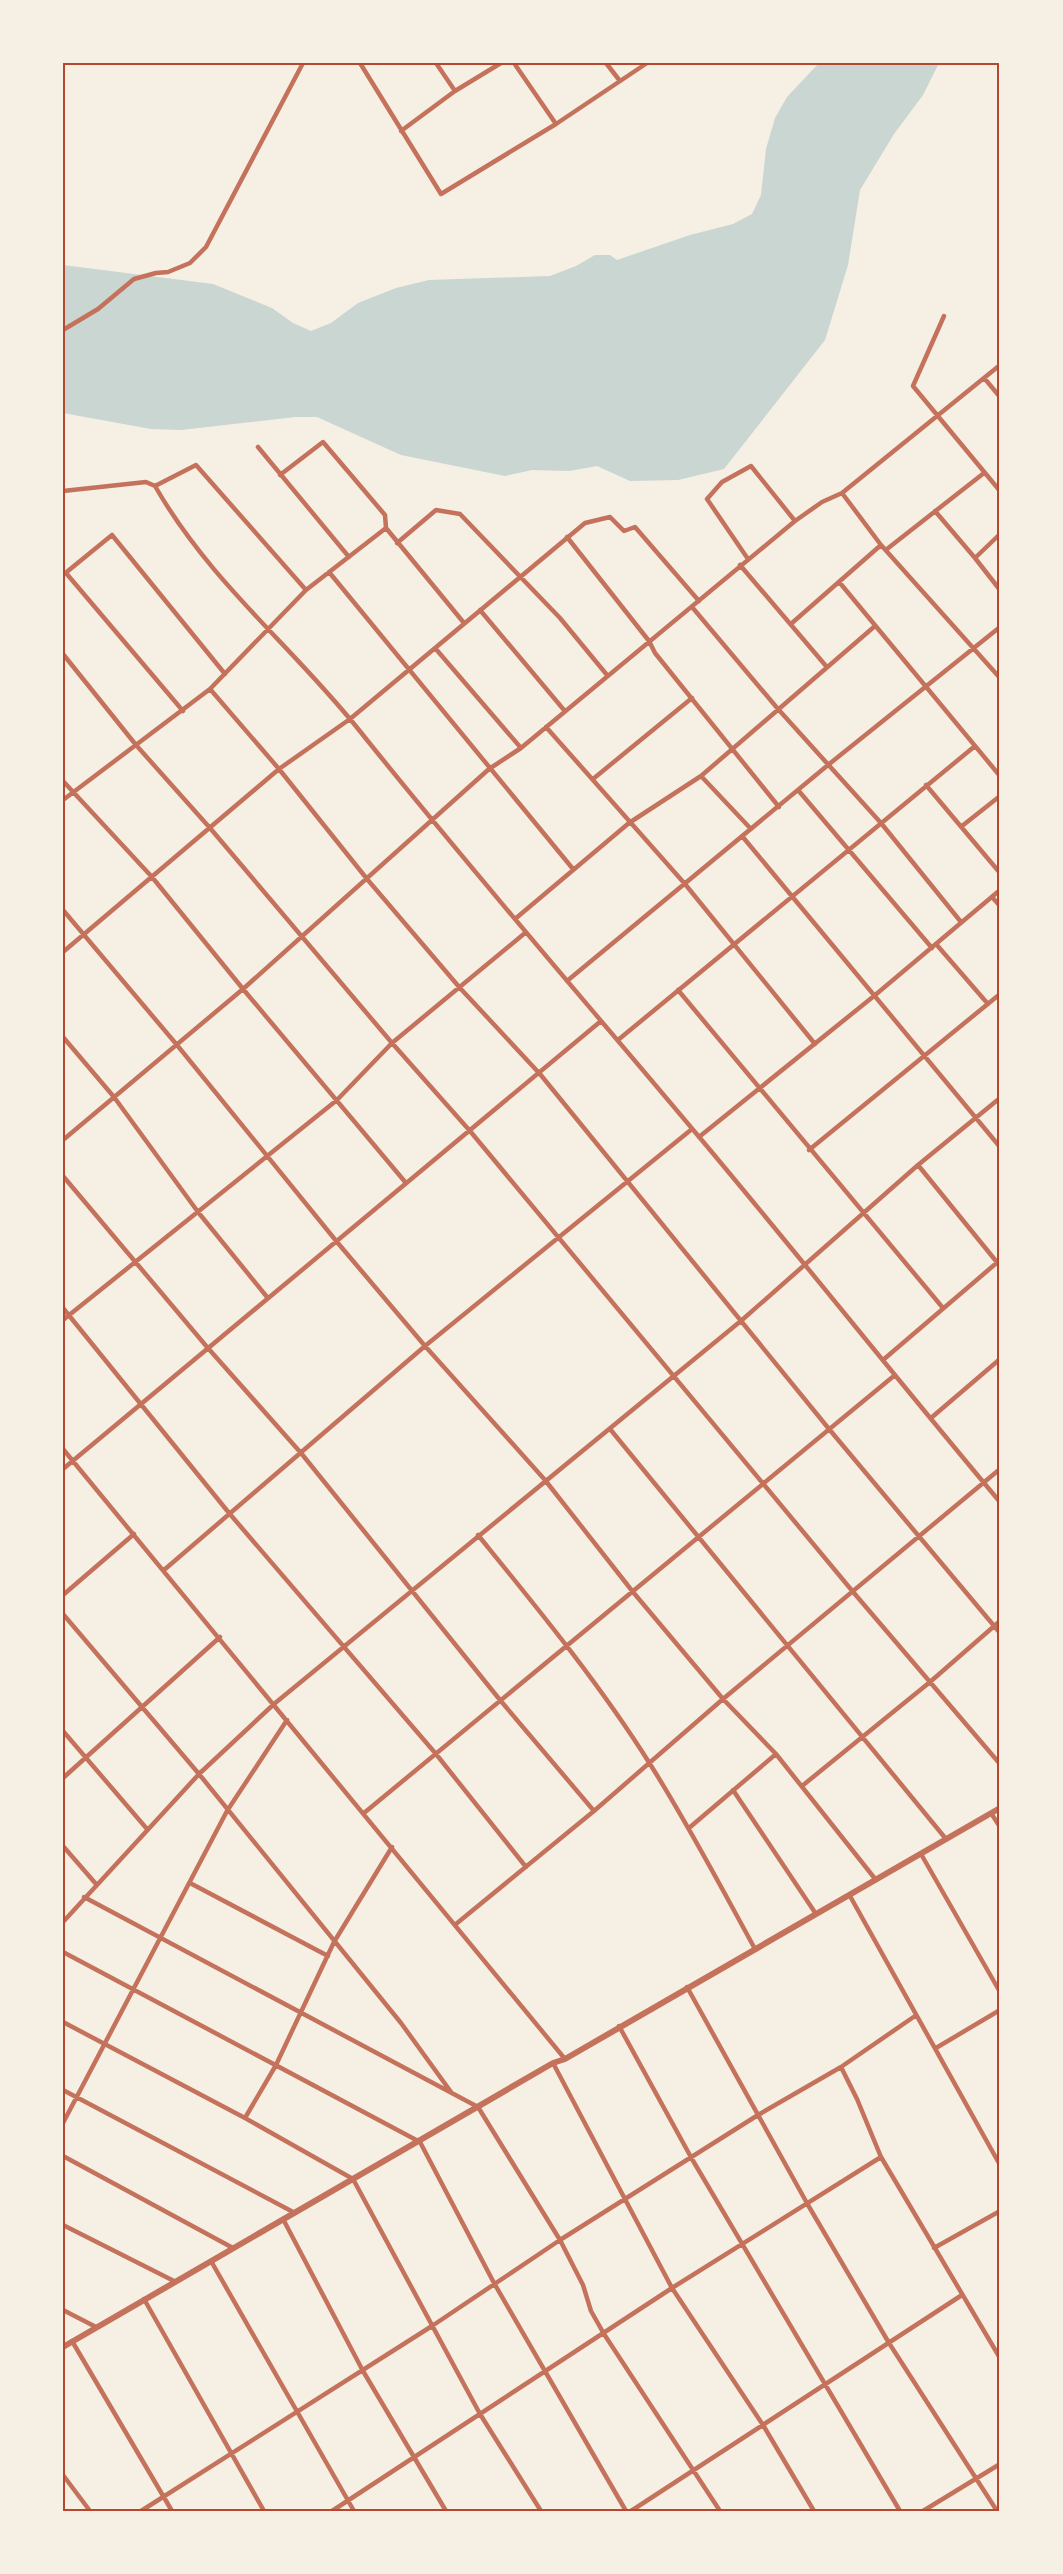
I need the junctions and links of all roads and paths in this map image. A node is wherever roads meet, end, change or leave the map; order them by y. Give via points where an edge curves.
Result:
1 (303, 63) edge
2 (360, 63) edge
3 (436, 63) edge
4 (501, 63) edge
5 (514, 63) edge
6 (606, 63) edge
7 (647, 63) edge
8 (620, 81) junction
9 (454, 91) junction
10 (556, 124) junction
11 (401, 131) junction
12 (944, 316) dead end
13 (63, 330) edge
14 (1000, 365) edge
15 (985, 379) junction
16 (1000, 397) edge
17 (938, 416) junction
18 (258, 447) dead end
19 (984, 472) junction
20 (280, 475) junction
21 (155, 486) junction
22 (63, 491) edge
23 (1000, 491) edge
24 (842, 493) junction
25 (935, 511) junction
26 (795, 521) junction
27 (386, 528) junction
28 (1000, 534) edge
29 (567, 537) junction
30 (397, 543) junction
31 (880, 545) junction
32 (887, 549) junction
33 (349, 558) junction
34 (975, 558) junction
35 (748, 559) junction
36 (740, 565) junction
37 (329, 572) junction
38 (65, 574) edge
39 (520, 575) junction
40 (840, 583) junction
41 (306, 590) junction
42 (1000, 590) edge
43 (699, 601) junction
44 (692, 606) junction
45 (480, 610) junction
46 (464, 623) junction
47 (792, 623) junction
48 (875, 626) junction
49 (1000, 627) edge
50 (268, 632) junction
51 (649, 641) junction
52 (974, 647) junction
53 (435, 648) junction
54 (63, 654) edge
55 (826, 666) junction
56 (409, 670) junction
57 (225, 674) junction
58 (608, 675) junction
59 (1000, 678) edge
60 (926, 685) junction
61 (210, 689) junction
62 (692, 698) junction
63 (778, 709) junction
64 (564, 710) junction
65 (183, 711) junction
66 (350, 719) junction
67 (546, 727) junction
68 (136, 745) junction
69 (975, 746) junction
70 (521, 748) junction
71 (732, 749) junction
72 (828, 765) junction
73 (279, 769) junction
74 (489, 769) junction
75 (700, 776) junction
76 (1000, 776) edge
77 (592, 779) junction
78 (63, 781) edge
79 (926, 785) junction
80 (798, 790) junction
81 (72, 792) junction
82 (1000, 796) edge
83 (63, 800) edge
84 (779, 807) junction
85 (432, 821) junction
86 (629, 823) junction
87 (881, 823) junction
88 (962, 826) junction
89 (210, 828) junction
90 (751, 829) junction
91 (742, 836) junction
92 (848, 850) junction
93 (573, 869) junction
94 (1000, 873) edge
95 (152, 877) junction
96 (367, 879) junction
97 (684, 884) junction
98 (1000, 890) edge
99 (792, 897) junction
100 (992, 897) junction
101 (1000, 906) edge
102 (63, 910) edge
103 (515, 920) junction
104 (961, 922) junction
105 (525, 933) junction
106 (85, 934) junction
107 (302, 934) junction
108 (734, 944) junction
109 (934, 946) junction
110 (63, 952) edge
111 (567, 981) junction
112 (460, 988) junction
113 (243, 989) junction
114 (678, 990) junction
115 (1000, 994) edge
116 (874, 996) junction
117 (988, 1004) junction
118 (601, 1021) junction
119 (63, 1037) edge
120 (618, 1040) junction
121 (392, 1043) junction
122 (815, 1044) junction
123 (177, 1045) junction
124 (925, 1055) junction
125 (540, 1074) junction
126 (760, 1088) junction
127 (114, 1096) junction
128 (1000, 1098) edge
129 (337, 1100) junction
130 (976, 1118) junction
131 (692, 1129) junction
132 (470, 1131) junction
133 (699, 1137) junction
134 (63, 1140) edge
135 (1000, 1148) edge
136 (809, 1150) junction
137 (268, 1156) junction
138 (918, 1165) junction
139 (63, 1176) edge
140 (628, 1182) junction
141 (406, 1183) junction
142 (198, 1212) junction
143 (863, 1213) junction
144 (559, 1238) junction
145 (337, 1242) junction
146 (136, 1263) junction
147 (999, 1263) edge
148 (805, 1266) junction
149 (267, 1298) junction
150 (63, 1308) edge
151 (944, 1308) junction
152 (69, 1316) junction
153 (63, 1320) edge
154 (742, 1320) junction
155 (425, 1346) junction
156 (207, 1347) junction
157 (1000, 1359) edge
158 (883, 1360) junction
159 (674, 1375) junction
160 (895, 1375) junction
161 (140, 1403) junction
162 (931, 1418) junction
163 (610, 1429) junction
164 (829, 1429) junction
165 (63, 1449) edge
166 (301, 1453) junction
167 (73, 1461) junction
168 (63, 1468) edge
169 (1000, 1469) edge
170 (545, 1480) junction
171 (764, 1482) junction
172 (984, 1484) junction
173 (1000, 1502) edge
174 (229, 1514) junction
175 (134, 1534) junction
176 (478, 1535) junction
177 (920, 1537) junction
178 (698, 1538) junction
179 (164, 1570) junction
180 (411, 1590) junction
181 (633, 1592) junction
182 (854, 1593) junction
183 (63, 1595) edge
184 (63, 1614) edge
185 (1000, 1621) edge
186 (994, 1626) junction
187 (1000, 1633) edge
188 (220, 1637) junction
189 (566, 1645) junction
190 (342, 1647) junction
191 (789, 1647) junction
192 (930, 1682) junction
193 (500, 1700) junction
194 (723, 1700) junction
195 (274, 1704) junction
196 (141, 1708) junction
197 (287, 1720) junction
198 (63, 1731) edge
199 (863, 1737) junction
200 (436, 1754) junction
201 (776, 1754) junction
202 (85, 1758) junction
203 (649, 1762) junction
204 (1000, 1762) edge
205 (199, 1774) junction
206 (63, 1778) edge
207 (802, 1786) junction
208 (734, 1790) junction
209 (1000, 1808) edge
210 (227, 1811) junction
211 (594, 1811) junction
212 (364, 1813) junction
213 (991, 1813) junction
214 (1000, 1827) edge
215 (689, 1828) junction
216 (147, 1829) junction
217 (946, 1839) junction
218 (63, 1846) edge
219 (392, 1847) junction
220 (921, 1854) junction
221 (526, 1867) junction
222 (876, 1880) junction
223 (190, 1882) junction
224 (96, 1884) junction
225 (850, 1896) junction
226 (84, 1897) junction
227 (816, 1914) junction
228 (63, 1922) edge
229 (456, 1924) junction
230 (161, 1938) junction
231 (334, 1942) junction
232 (755, 1950) junction
233 (63, 1952) edge
234 (328, 1956) junction
235 (687, 1987) junction
236 (133, 1991) junction
237 (1000, 1992) edge
238 (1000, 2010) edge
239 (300, 2012) junction
240 (915, 2016) junction
241 (63, 2022) edge
242 (619, 2026) junction
243 (105, 2043) junction
244 (936, 2048) junction
245 (565, 2059) junction
246 (553, 2062) junction
247 (276, 2066) junction
248 (841, 2067) junction
249 (63, 2090) edge
250 (452, 2093) junction
251 (76, 2096) junction
252 (478, 2107) junction
253 (758, 2115) junction
254 (245, 2118) junction
255 (63, 2122) edge
256 (420, 2142) junction
257 (63, 2156) edge
258 (881, 2157) junction
259 (692, 2158) junction
260 (1000, 2165) edge
261 (353, 2179) junction
262 (626, 2199) junction
263 (808, 2205) junction
264 (1000, 2211) edge
265 (296, 2213) junction
266 (283, 2220) junction
267 (63, 2225) edge
268 (560, 2240) junction
269 (744, 2245) junction
270 (233, 2248) junction
271 (934, 2248) junction
272 (211, 2261) junction
273 (174, 2281) junction
274 (494, 2283) junction
275 (672, 2288) junction
276 (962, 2295) junction
277 (144, 2299) junction
278 (63, 2310) edge
279 (432, 2326) junction
280 (96, 2327) junction
281 (604, 2334) junction
282 (72, 2342) junction
283 (890, 2343) junction
284 (63, 2347) edge
285 (1000, 2358) edge
286 (545, 2370) junction
287 (363, 2371) junction
288 (826, 2383) junction
289 (298, 2412) junction
290 (480, 2414) junction
291 (763, 2425) junction
292 (232, 2454) junction
293 (413, 2458) junction
294 (1000, 2463) edge
295 (694, 2470) junction
296 (63, 2475) edge
297 (978, 2478) junction
298 (164, 2498) junction
299 (348, 2502) junction
300 (90, 2511) edge
301 (141, 2511) edge
302 (172, 2511) edge
303 (264, 2511) edge
304 (332, 2511) edge
305 (354, 2511) edge
306 (446, 2511) edge
307 (541, 2511) edge
308 (626, 2511) edge
309 (631, 2511) edge
310 (720, 2511) edge
311 (814, 2511) edge
312 (900, 2511) edge
313 (923, 2511) edge
314 (996, 2511) edge

1 - 13 street via 206,247 190,263 134,279 98,309
2 - 11 street
3 - 9 street
4 - 9 street
5 - 10 street
6 - 8 street
7 - 8 street
8 - 10 street
9 - 11 street
10 - 11 street via 441,194
12 - 17 street via 914,386
14 - 15 street
15 - 16 street
15 - 17 street
17 - 19 street
17 - 24 street
18 - 20 street
19 - 23 street
19 - 25 street
20 - 27 street via 323,442 386,515
20 - 33 street
21 - 22 street via 146,482
21 - 41 street via 196,465
21 - 50 street via 189,540
24 - 26 street
24 - 31 street
25 - 32 street
25 - 34 street
26 - 35 street
26 - 35 street via 751,466 722,482 707,499
27 - 30 street
27 - 33 street
28 - 34 street
29 - 39 street
29 - 43 street via 585,523 610,517 624,531 635,527
29 - 51 street
30 - 39 street via 436,510 460,514
30 - 46 street
31 - 32 street
31 - 40 street
32 - 52 street
33 - 37 street
34 - 42 street
35 - 36 street
36 - 43 street
36 - 47 street
37 - 41 street
37 - 56 street
38 - 57 street via 112,535
38 - 65 street
39 - 45 street
39 - 58 street
40 - 47 street
40 - 48 street
41 - 50 street
43 - 44 street
44 - 51 street
44 - 63 street
45 - 46 street
45 - 64 street
46 - 53 street
47 - 55 street
48 - 55 street
48 - 60 street
49 - 52 street
50 - 57 street
50 - 66 street
51 - 58 street
51 - 62 street
52 - 59 street
52 - 60 street
53 - 56 street
53 - 70 street
54 - 68 street
55 - 63 street
56 - 66 street
56 - 74 street
57 - 61 street
58 - 64 street
60 - 69 street
60 - 72 street
61 - 65 street
61 - 73 street
62 - 71 street
62 - 77 street
63 - 71 street
63 - 72 street
64 - 67 street
65 - 68 street
66 - 73 street
66 - 85 street
67 - 70 street
67 - 77 street
68 - 81 street
68 - 89 street
69 - 76 street
69 - 79 street
70 - 74 street
71 - 75 street
71 - 84 street
72 - 80 street
72 - 87 street
73 - 89 street
73 - 96 street
74 - 85 street
74 - 93 street
75 - 86 street
75 - 90 street
77 - 86 street
78 - 81 street
79 - 87 street
79 - 88 street
80 - 84 street
80 - 92 street
81 - 83 street
81 - 95 street
82 - 88 street
84 - 90 street
85 - 96 street
85 - 103 street
86 - 93 street
86 - 97 street
87 - 92 street
87 - 104 street
88 - 94 street
89 - 95 street
89 - 107 street
90 - 91 street
91 - 97 street
91 - 99 street
92 - 99 street
92 - 109 street
93 - 103 street
95 - 106 street
95 - 113 street
96 - 107 street
96 - 112 street
97 - 108 street
97 - 111 street
98 - 100 street
99 - 108 street
99 - 116 street
100 - 101 street
100 - 104 street
102 - 106 street
103 - 105 street
104 - 109 street
105 - 111 street
105 - 112 street
106 - 110 street
106 - 123 street
107 - 113 street
107 - 121 street
108 - 114 street
108 - 122 street
109 - 116 street
109 - 117 street
111 - 118 street
112 - 121 street
112 - 125 street
113 - 123 street
113 - 129 street
114 - 120 street
114 - 126 street
115 - 117 street
116 - 122 street
116 - 124 street
117 - 124 street
118 - 120 street
118 - 125 street
119 - 127 street
120 - 131 street
121 - 129 street
121 - 132 street
122 - 126 street
123 - 127 street
123 - 137 street
124 - 130 street
124 - 136 street
125 - 132 street
125 - 140 street
126 - 133 street
126 - 136 street
127 - 134 street
127 - 142 street
128 - 130 street
129 - 137 street
129 - 141 street
130 - 135 street
130 - 138 street
131 - 133 street
131 - 140 street
132 - 141 street
132 - 144 street
133 - 148 street
136 - 143 street
137 - 142 street
137 - 145 street
138 - 143 street
138 - 147 street
139 - 146 street
140 - 144 street
140 - 154 street
141 - 145 street
142 - 146 street
142 - 149 street
143 - 148 street
143 - 151 street
144 - 155 street
144 - 159 street
145 - 149 street
145 - 155 street
146 - 152 street
146 - 156 street
147 - 151 street
148 - 154 street
148 - 158 street
149 - 156 street
150 - 152 street
151 - 158 street
152 - 153 street
152 - 161 street
154 - 159 street
154 - 164 street
155 - 166 street
155 - 170 street
156 - 161 street
156 - 166 street
157 - 162 street
158 - 160 street
159 - 163 street
159 - 171 street
160 - 162 street
160 - 164 street
161 - 167 street
161 - 174 street
162 - 172 street
163 - 170 street
163 - 178 street
164 - 171 street
164 - 177 street
165 - 167 street
166 - 174 street
166 - 180 street
167 - 168 street
167 - 175 street
169 - 172 street
170 - 176 street
170 - 181 street
171 - 178 street
171 - 182 street
172 - 173 street
172 - 177 street
174 - 179 street
174 - 190 street
175 - 179 street
175 - 183 street
176 - 180 street
176 - 189 street
177 - 182 street
177 - 186 street
178 - 181 street
178 - 191 street
179 - 188 street
180 - 190 street
180 - 193 street
181 - 189 street
181 - 194 street
182 - 191 street
182 - 192 street
184 - 196 street
185 - 186 street
186 - 187 street
186 - 192 street
188 - 195 street
188 - 196 street
189 - 193 street
189 - 203 street
190 - 195 street
190 - 200 street
191 - 194 street
191 - 199 street
192 - 199 street
192 - 204 street
193 - 200 street
193 - 211 street
194 - 201 street
194 - 203 street
195 - 197 street
195 - 205 street
196 - 202 street
196 - 205 street
197 - 210 street
197 - 212 street
198 - 202 street
199 - 207 street
199 - 217 street
200 - 212 street
200 - 221 street
201 - 207 street
201 - 208 street
202 - 206 street
202 - 216 street
203 - 211 street
203 - 215 street
205 - 210 street
205 - 216 street
207 - 222 street
208 - 215 street
208 - 227 street
209 - 213 street
210 - 223 street
210 - 231 street
211 - 221 street
212 - 219 street
213 - 214 street
213 - 217 street
215 - 232 street
216 - 224 street
217 - 220 street
218 - 224 street
219 - 229 street
219 - 231 street
220 - 222 street
220 - 237 street
221 - 229 street
222 - 225 street
223 - 230 street
223 - 234 street
224 - 226 street
225 - 227 street
225 - 240 street
226 - 228 street
226 - 230 street
227 - 232 street
229 - 245 street
230 - 236 street
230 - 239 street
231 - 234 street
231 - 250 street
232 - 235 street
233 - 236 street
234 - 239 street
235 - 242 street
235 - 253 street
236 - 243 street
236 - 247 street
238 - 244 street
239 - 247 street
239 - 250 street
240 - 244 street
240 - 248 street
241 - 243 street
242 - 245 street
242 - 259 street
243 - 251 street
243 - 254 street
244 - 260 street
245 - 246 street
246 - 252 street
246 - 262 street
247 - 254 street
247 - 256 street
248 - 253 street
248 - 258 street
249 - 251 street
250 - 252 street
251 - 255 street
251 - 265 street
252 - 256 street
252 - 268 street
253 - 259 street
253 - 263 street
254 - 261 street
256 - 261 street
256 - 274 street
257 - 270 street
258 - 263 street
258 - 271 street
259 - 262 street
259 - 269 street
261 - 265 street
261 - 279 street
262 - 268 street
262 - 275 street
263 - 269 street
263 - 283 street
264 - 271 street
265 - 266 street
266 - 270 street
266 - 287 street
267 - 273 street
268 - 274 street
268 - 281 street
269 - 275 street
269 - 288 street
270 - 272 street
271 - 276 street
272 - 273 street
272 - 289 street
273 - 277 street
274 - 279 street
274 - 286 street
275 - 281 street
275 - 291 street
276 - 283 street
276 - 285 street
277 - 280 street
277 - 292 street
278 - 280 street
279 - 287 street
279 - 290 street
280 - 282 street
281 - 286 street
281 - 295 street
282 - 284 street
282 - 298 street
283 - 288 street
283 - 297 street
286 - 290 street
286 - 308 street
287 - 289 street
287 - 293 street
288 - 291 street
288 - 312 street
289 - 292 street
289 - 299 street
290 - 293 street
290 - 307 street
291 - 295 street
291 - 311 street
292 - 298 street
292 - 303 street
293 - 299 street
293 - 306 street
294 - 297 street
295 - 309 street
295 - 310 street
296 - 300 street
297 - 313 street
297 - 314 street
298 - 301 street
298 - 302 street
299 - 304 street
299 - 305 street

